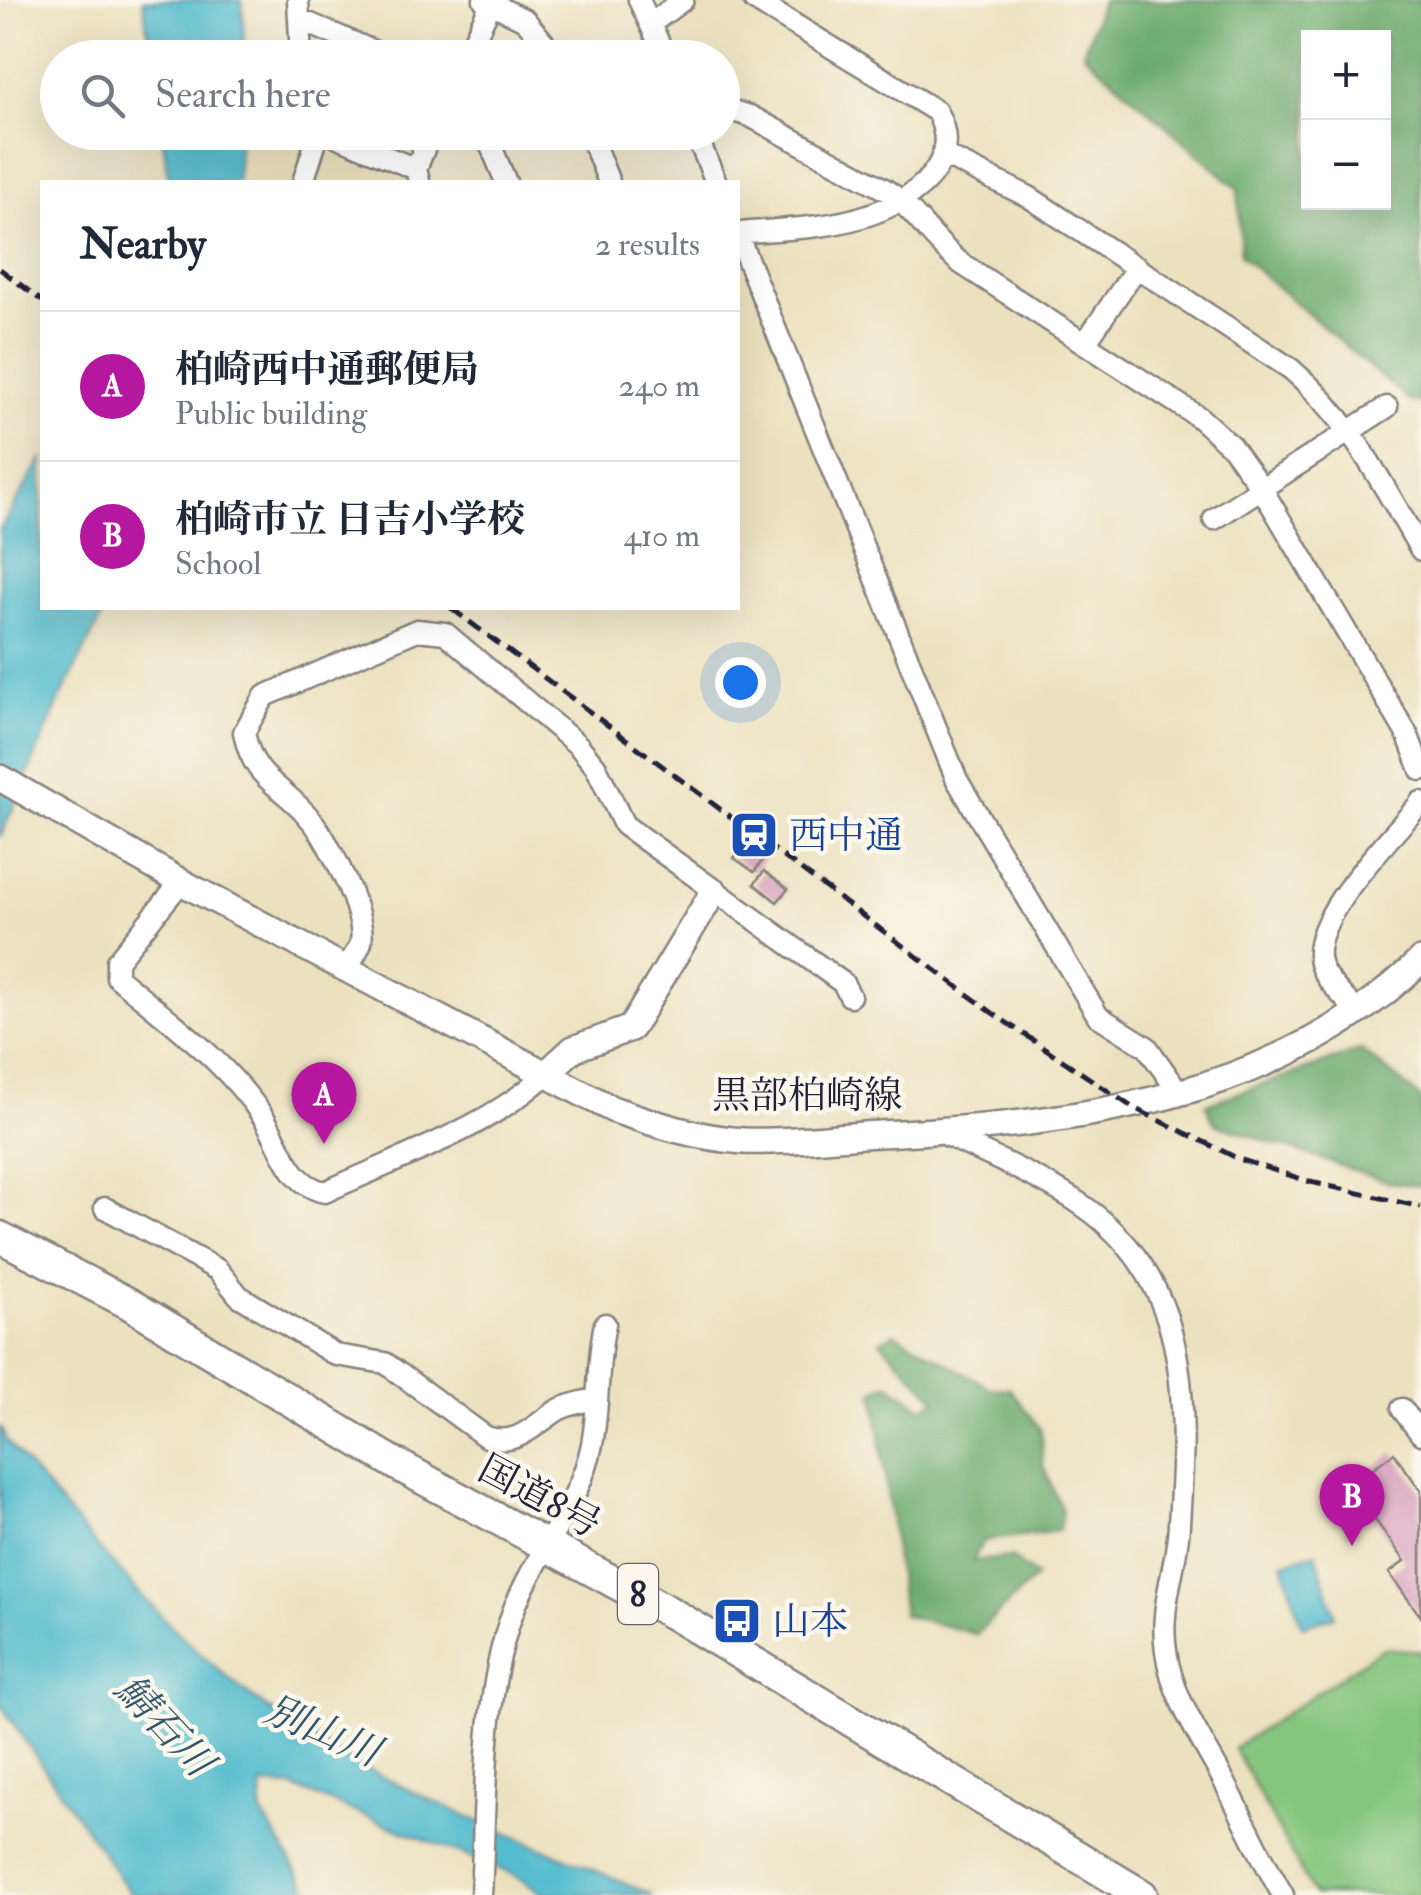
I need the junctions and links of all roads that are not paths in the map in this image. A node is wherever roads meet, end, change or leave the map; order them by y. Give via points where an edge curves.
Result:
1 (639, 0) edge
2 (683, 0) edge
3 (754, 0) edge
4 (489, 1) edge
5 (298, 9) edge
6 (652, 22) junction
7 (300, 40) edge
8 (356, 40) edge
9 (473, 40) edge
10 (541, 40) edge
11 (659, 40) edge
12 (740, 113) edge
13 (316, 150) edge
14 (361, 150) edge
15 (426, 150) edge
16 (493, 150) edge
17 (596, 150) edge
18 (703, 150) edge
19 (946, 156) junction
20 (418, 176) edge
21 (305, 180) edge
22 (505, 180) edge
23 (608, 180) edge
24 (715, 180) edge
25 (901, 200) junction
26 (740, 235) edge
27 (740, 240) edge
28 (1137, 267) junction
29 (1085, 343) junction
30 (1387, 407) dead end
31 (1352, 431) junction
32 (1262, 489) junction
33 (1214, 519) dead end
34 (1421, 550) edge
35 (1421, 770) edge
36 (0, 778) edge
37 (1421, 802) edge
38 (181, 882) junction
39 (714, 892) junction
40 (1421, 960) edge
41 (346, 969) junction
42 (850, 996) dead end
43 (1358, 1013) junction
44 (548, 1072) junction
45 (1178, 1092) junction
46 (938, 1132) junction
47 (105, 1208) dead end
48 (0, 1236) edge
49 (605, 1324) dead end
50 (597, 1398) junction
51 (1402, 1408) dead end
52 (1421, 1434) edge
53 (546, 1543) junction
54 (480, 1895) edge
55 (1142, 1895) edge
56 (1283, 1895) edge

1 - 6 street
2 - 6 street
3 - 19 street via 936,111 946,127
4 - 9 street
4 - 10 street via 525,20
5 - 7 street
5 - 8 street
6 - 11 street
12 - 25 street
13 - 21 street
14 - 20 street
15 - 20 street
16 - 22 street
17 - 23 street
18 - 24 street
19 - 25 street
19 - 28 street via 1029,197
25 - 26 street via 868,216
25 - 29 street via 936,244
27 - 45 street via 957,780 1098,1016 1147,1047
28 - 29 street
28 - 31 street via 1292,368
29 - 32 street via 1200,418
30 - 31 street
31 - 32 street
31 - 34 street
32 - 33 street
32 - 35 street via 1408,736
36 - 38 main road, 黒部柏崎線
37 - 43 street via 1318,938 1320,966
38 - 41 main road, 黒部柏崎線
38 - 44 street via 117,960 117,976 232,1076 300,1184 326,1192 528,1092
39 - 41 street via 624,825 578,746 444,633 417,630 265,696 244,732 256,769 313,822 334,857 361,929
39 - 42 street via 843,983
39 - 44 main road via 631,1028 573,1049
40 - 43 main road, 黒部柏崎線
41 - 44 main road, 黒部柏崎線
43 - 45 main road, 黒部柏崎線 via 1302,1046
44 - 46 main road, 黒部柏崎線 via 612,1109 684,1132 745,1141
45 - 46 main road, 黒部柏崎線 via 1068,1119
46 - 56 street via 1031,1175 1100,1220 1122,1239 1167,1312 1180,1360 1183,1411 1178,1550 1162,1613 1170,1678
47 - 50 street via 218,1270 239,1296 336,1355 385,1363 486,1437 503,1442 522,1436 562,1408
48 - 53 highway, 国道8号 / 8
49 - 50 street
50 - 53 street via 580,1486
51 - 52 street
53 - 54 street via 501,1654
53 - 55 highway, 国道8号 / 8

